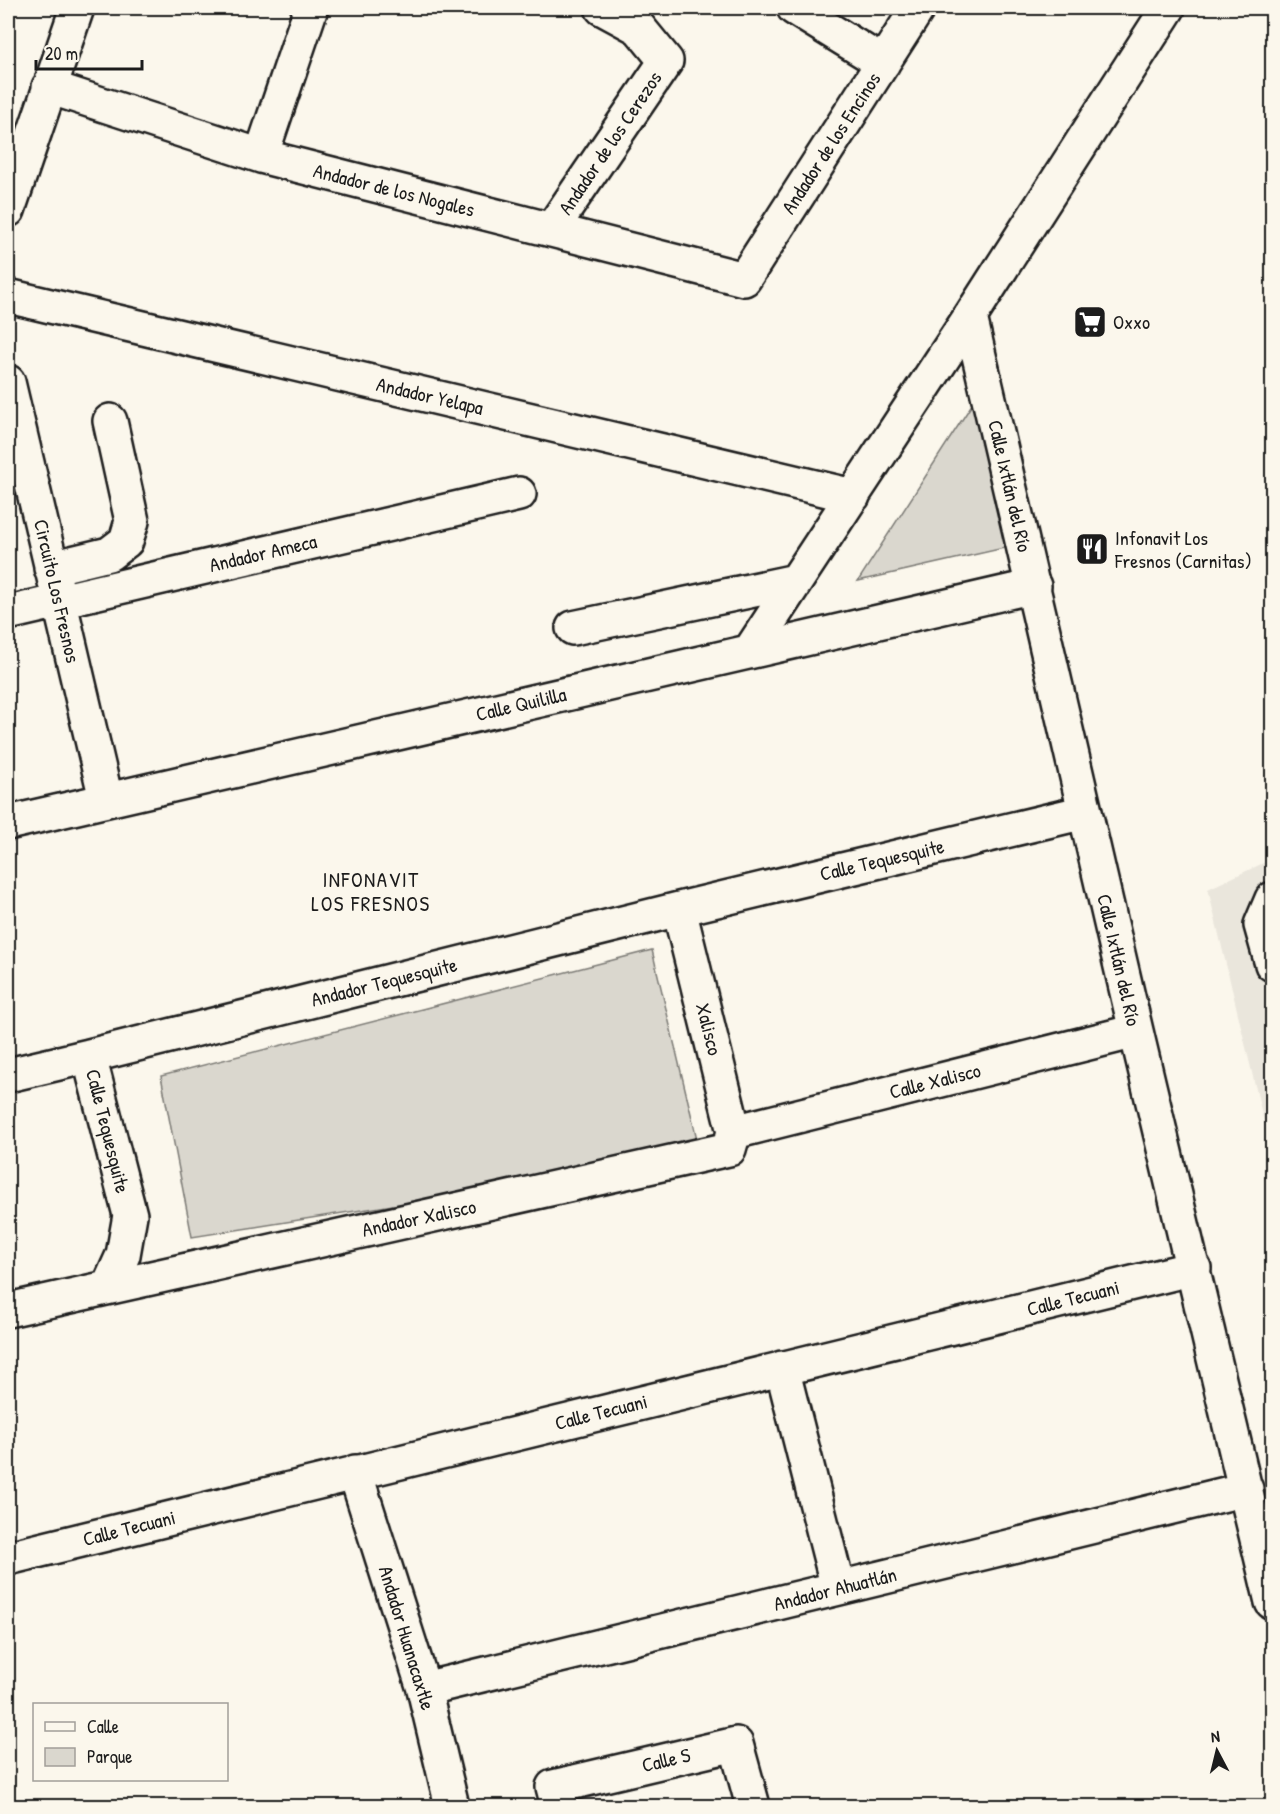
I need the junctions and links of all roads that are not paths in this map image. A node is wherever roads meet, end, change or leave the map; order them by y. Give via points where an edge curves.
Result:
1 (77, 8) edge
2 (311, 8) edge
3 (602, 8) edge
4 (794, 8) edge
5 (918, 8) edge
6 (1168, 8) edge
7 (645, 18) edge
8 (883, 63) junction
9 (49, 87) junction
10 (261, 156) junction
11 (8, 210) edge
12 (550, 230) junction
13 (744, 279) joint
14 (8, 296) edge
15 (970, 317) junction
16 (8, 382) edge
17 (12, 416) edge
18 (110, 421) dead end
19 (519, 494) dead end
20 (853, 496) junction
21 (51, 568) junction
22 (796, 581) junction
23 (1034, 586) junction
24 (59, 601) junction
25 (8, 613) edge
26 (573, 628) dead end
27 (750, 651) junction
28 (106, 800) junction
29 (1085, 812) junction
30 (8, 823) edge
31 (1272, 898) edge
32 (679, 909) junction
33 (1272, 964) edge
34 (1136, 1031) junction
35 (89, 1056) junction
36 (8, 1075) edge
37 (731, 1141) junction
38 (1194, 1268) junction
39 (109, 1286) junction
40 (8, 1310) edge
41 (782, 1368) junction
42 (355, 1472) junction
43 (1246, 1489) junction
44 (8, 1558) edge
45 (838, 1588) junction
46 (1272, 1602) edge
47 (424, 1689) junction
48 (452, 1806) edge
49 (558, 1806) edge
50 (753, 1806) edge

1 - 9 street
2 - 10 street
3 - 7 street
4 - 8 street
5 - 8 street, Andador de los Encinos
6 - 15 street
7 - 12 street, Andador de los Cerezos via 666,61
8 - 13 street, Andador de los Encinos
9 - 10 street, Andador de los Nogales
9 - 11 street
10 - 12 street, Andador de los Nogales
12 - 13 street, Andador de los Nogales
14 - 20 street, Andador Yelapa
15 - 20 street
15 - 23 street, Calle Ixtlán del Río
16 - 17 street, Circuito Los Fresnos
17 - 21 street, Circuito Los Fresnos
18 - 21 street via 132,521 126,541 109,554
19 - 24 street, Andador Ameca
20 - 22 street
21 - 24 street, Circuito Los Fresnos
22 - 26 street
22 - 27 street
23 - 27 street, Calle Quililla
23 - 29 street, Calle Ixtlán del Río
24 - 25 street, Andador Ameca
24 - 28 street, Circuito Los Fresnos
27 - 28 street, Calle Quililla
28 - 30 street, Calle Quililla
29 - 32 street, Calle Tequesquite
29 - 34 street, Calle Ixtlán del Río
31 - 33 street via 1260,925
32 - 35 street, Andador Tequesquite
32 - 37 street, Xalisco
34 - 37 street, Calle Xalisco
34 - 38 street, Calle Ixtlán del Río
35 - 36 street, Calle Tequesquite
35 - 39 street, Calle Tequesquite via 130,1215 123,1255
37 - 39 street, Andador Xalisco
38 - 41 street, Calle Tecuani
38 - 43 street, Calle Ixtlán del Río
39 - 40 street
41 - 42 street, Calle Tecuani
41 - 45 street
42 - 44 street, Calle Tecuani
42 - 47 street, Andador Huanacaxtle
43 - 45 street, Andador Ahuatlán
43 - 46 street, Calle Ixtlán del Río
45 - 47 street, Andador Ahuatlán
47 - 48 street, Andador Huanacaxtle
49 - 50 street, Calle S via 553,1787 736,1744

